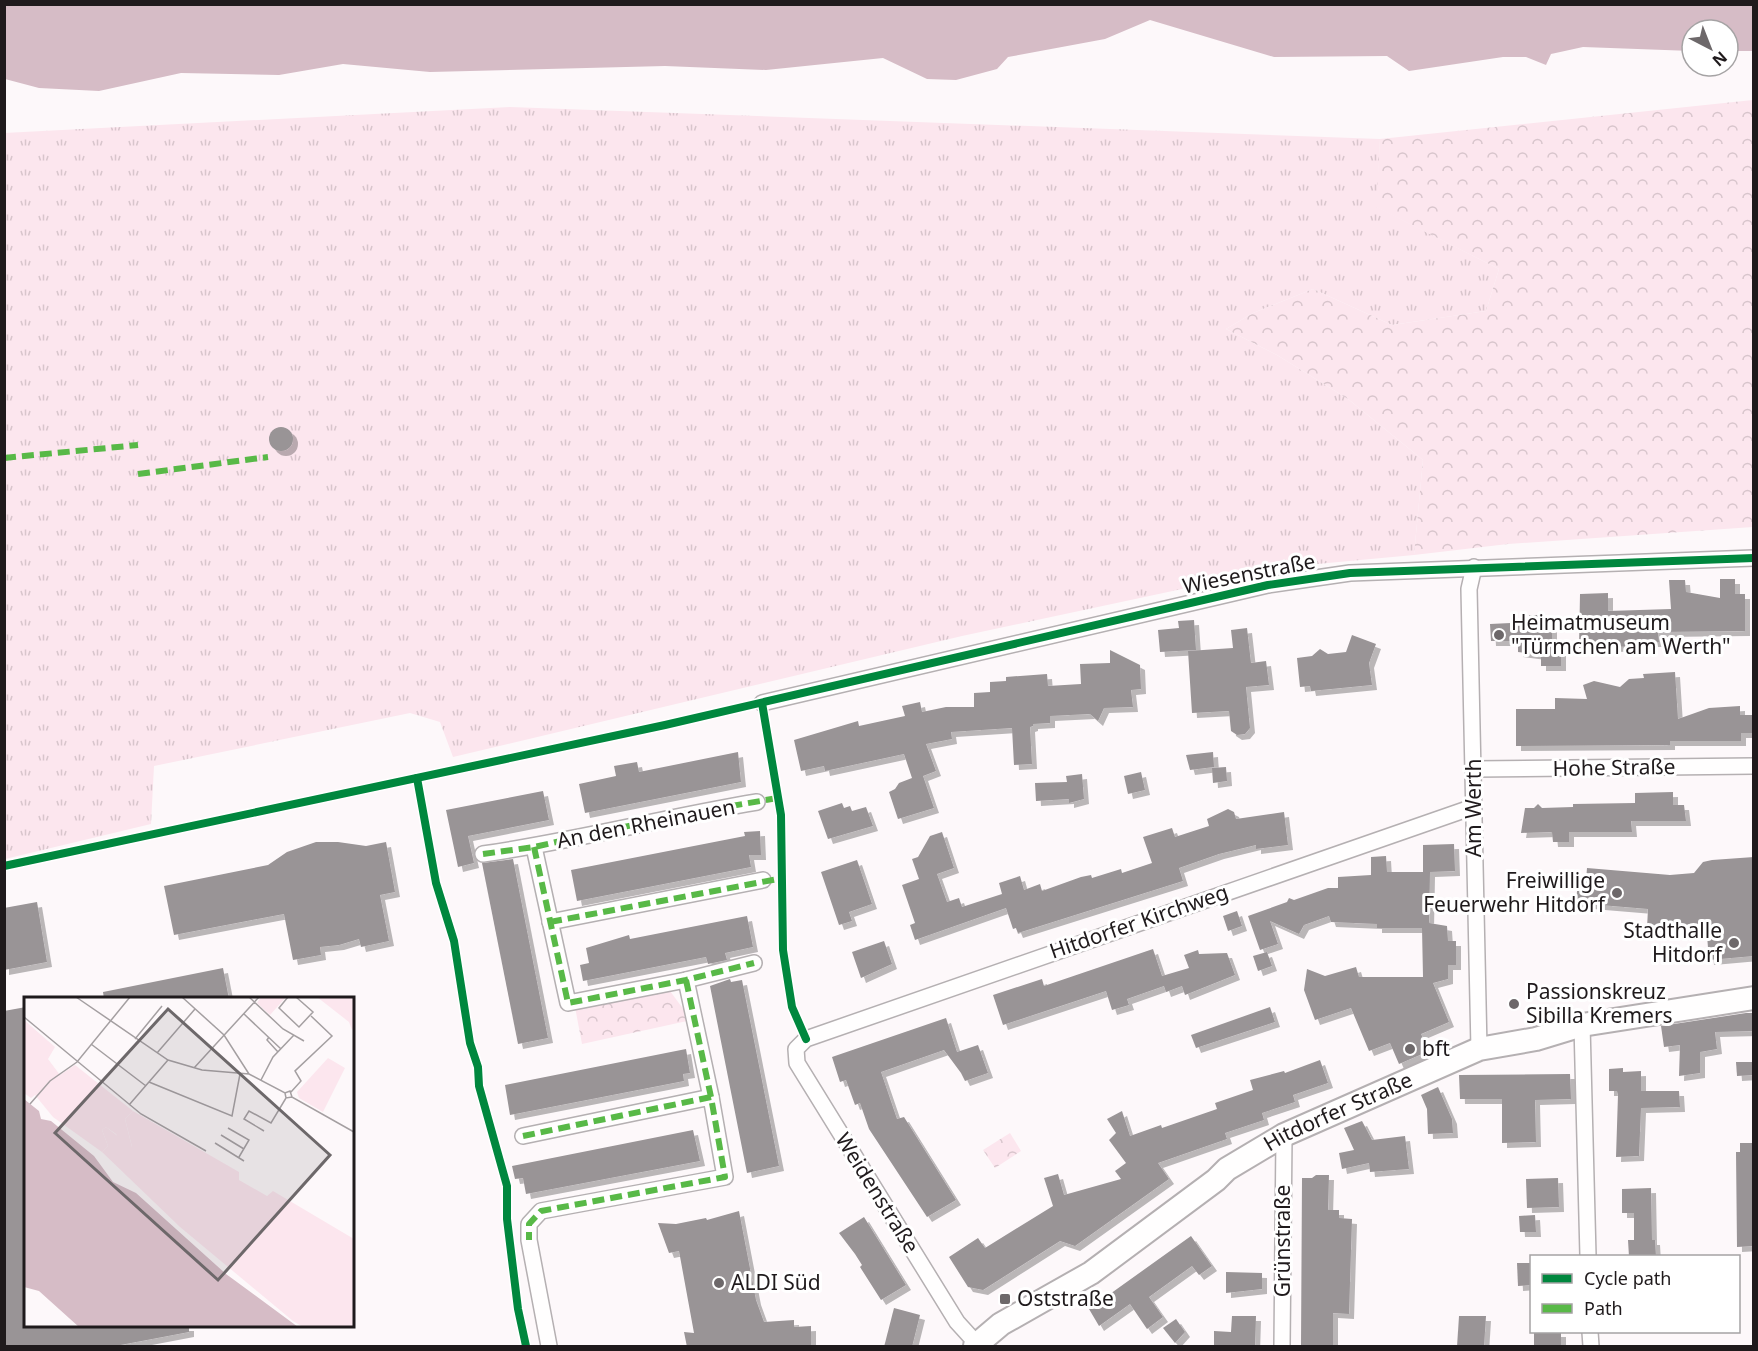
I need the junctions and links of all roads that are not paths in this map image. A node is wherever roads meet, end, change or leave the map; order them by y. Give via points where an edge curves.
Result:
1 (1754, 558) edge
2 (1474, 567) junction
3 (762, 703) dead end
4 (1754, 766) edge
5 (1475, 769) junction
6 (757, 802) dead end
7 (1473, 807) junction
8 (534, 847) junction
9 (483, 854) dead end
10 (763, 880) dead end
11 (550, 922) junction
12 (754, 963) dead end
13 (686, 980) junction
14 (1754, 998) edge
15 (1582, 1025) junction
16 (806, 1039) joint
17 (1479, 1048) junction
18 (711, 1097) junction
19 (1284, 1135) junction
20 (523, 1136) dead end
21 (1588, 1255) edge
22 (976, 1345) edge
23 (549, 1347) edge
24 (1282, 1347) edge

1 - 2 street, Wiesenstraße
2 - 3 street, Wiesenstraße via 1350,573 1268,585
2 - 5 street, Am Werth via 1469,589
4 - 5 street, Hohe Straße
5 - 7 street, Am Werth
6 - 8 street, An den Rheinauen
7 - 16 street, Hitdorfer Kirchweg
7 - 17 street, Am Werth
8 - 9 street, An den Rheinauen
8 - 11 street, An den Rheinauen
10 - 11 street
11 - 13 street, An den Rheinauen via 568,1003
12 - 13 street, An den Rheinauen
13 - 18 street
14 - 15 street, Hitdorfer Straße
15 - 17 street, Hitdorfer Straße via 1536,1039
15 - 21 street
16 - 22 street, Weidenstraße via 796,1049 797,1063 957,1322
17 - 19 street, Hitdorfer Straße
18 - 20 street
18 - 23 street via 725,1177 541,1211 529,1224
19 - 22 street, Hitdorfer Straße via 1227,1169 1091,1273 1001,1324
19 - 24 street, Grünstraße

